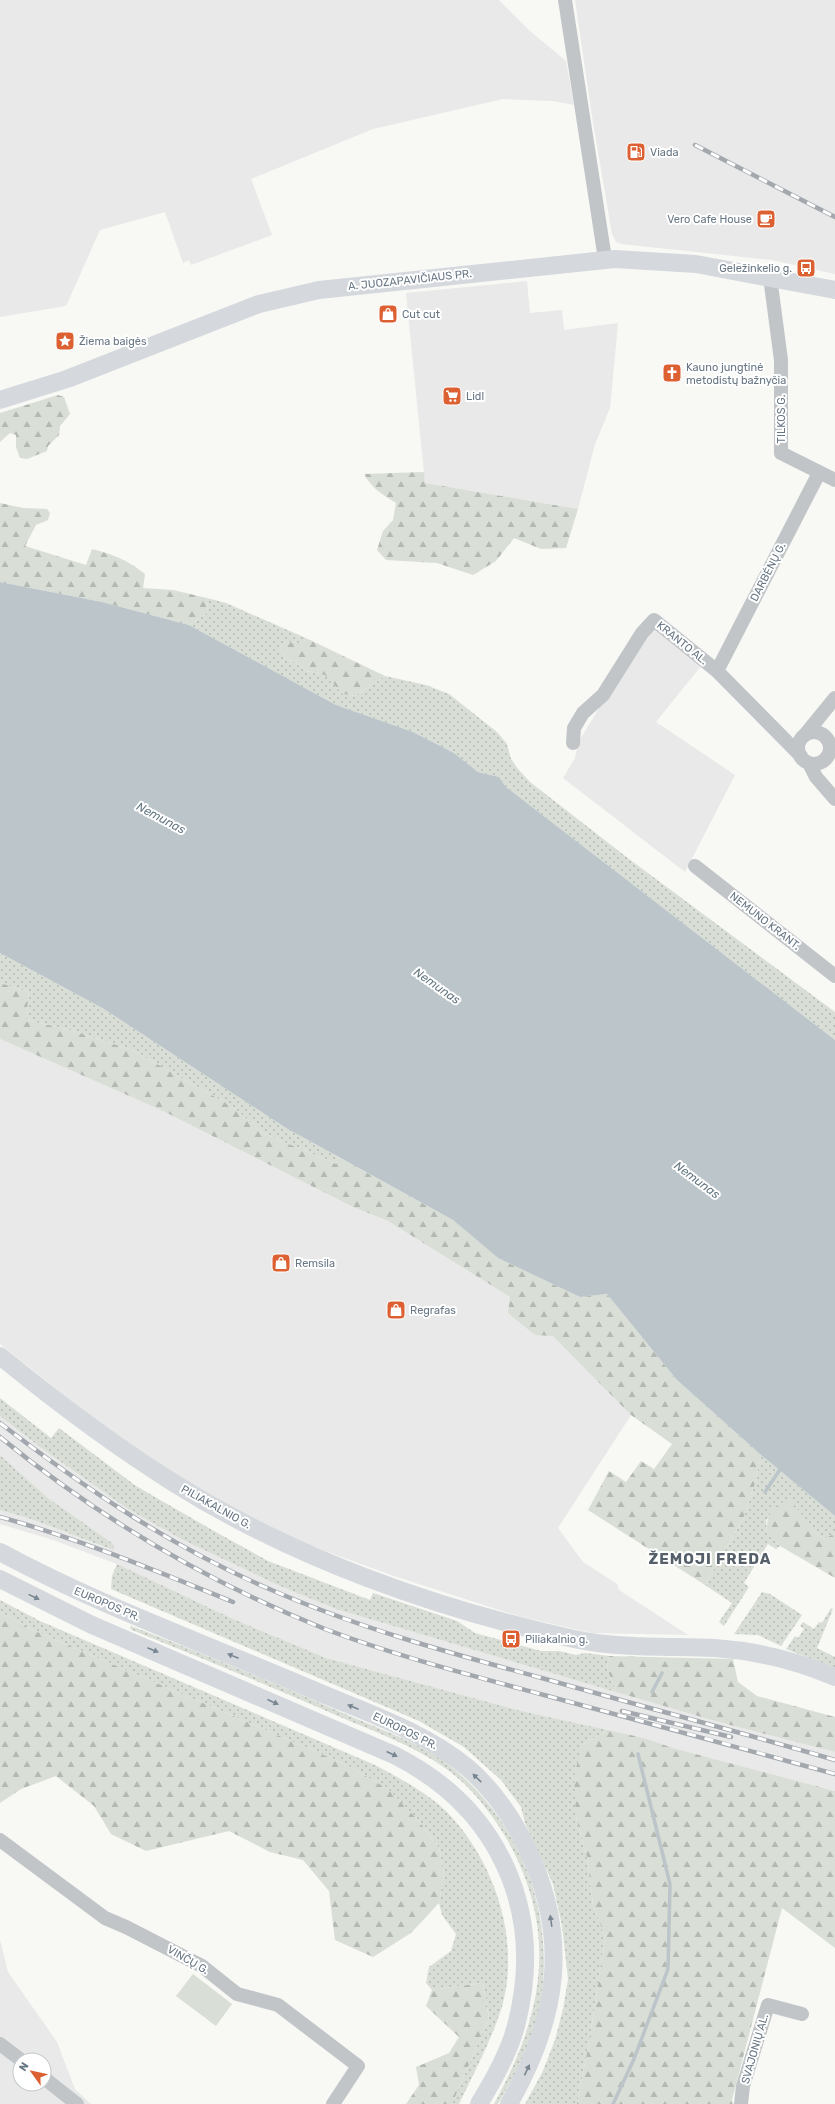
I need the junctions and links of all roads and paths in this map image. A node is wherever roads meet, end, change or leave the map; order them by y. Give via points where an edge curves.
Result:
1 (565, 0) edge
2 (605, 259) junction
3 (770, 277) junction
4 (835, 290) edge
5 (0, 400) edge
6 (819, 472) junction
7 (835, 480) edge
8 (717, 671) junction
9 (835, 698) edge
10 (817, 718) junction
11 (819, 733) junction
12 (783, 738) junction
13 (802, 738) junction
14 (574, 743) dead end
15 (833, 750) edge
16 (811, 765) junction
17 (835, 799) edge
18 (695, 866) dead end
19 (835, 976) edge
20 (0, 1356) edge
21 (0, 1552) edge
22 (0, 1579) edge
23 (835, 1677) edge
24 (0, 1840) edge
25 (802, 2014) dead end
26 (0, 2044) edge
27 (12, 2053) edge
28 (52, 2084) edge
29 (77, 2104) edge
30 (333, 2104) edge
31 (479, 2104) edge
32 (509, 2104) edge
33 (742, 2104) edge

1 - 2 street
2 - 3 main road, A. JUOZAPAVIČIAUS PR. via 672,261
2 - 5 main road, A. JUOZAPAVIČIAUS PR. via 299,294 259,304 67,379
3 - 4 main road, A. JUOZAPAVIČIAUS PR.
3 - 6 street, TILKOS G. via 780,360 781,453
6 - 7 street, TILKOS G.
6 - 8 street, DARBĖNŲ G.
8 - 12 street, KRANTO AL.
8 - 14 street, KRANTO AL. via 654,620 642,633 604,694 583,713 574,728
9 - 10 street
10 - 11 street
10 - 13 street
11 - 13 street via 814,732
11 - 15 street via 828,740
12 - 13 street
12 - 16 street, KRANTO AL.
13 - 16 street via 798,746
15 - 16 street via 826,759
16 - 17 street, KRANTO AL.
18 - 19 street, NEMUNO KRANT.
20 - 23 main road, PILIAKALNIO G. via 81,1419 176,1484 259,1530 337,1565 473,1612 575,1639 616,1644 718,1648 766,1655
32 -> 21 main road, EUROPOS PR. via 537,2048 547,2013 554,1960 551,1921 535,1863 522,1836 490,1790 468,1768 412,1733 119,1610 40,1574
22 -> 31 main road via 92,1624 394,1755 430,1775 469,1810 498,1852 510,1878 522,1915 526,1953 525,1977 517,2023 502,2063
24 - 30 street, VINČŲ G. via 105,1918 202,1966 237,1994 278,2005 358,2066
25 - 33 street, SVAJONIŲ AL. via 768,2005 743,2086
26 - 27 street
28 - 29 street

